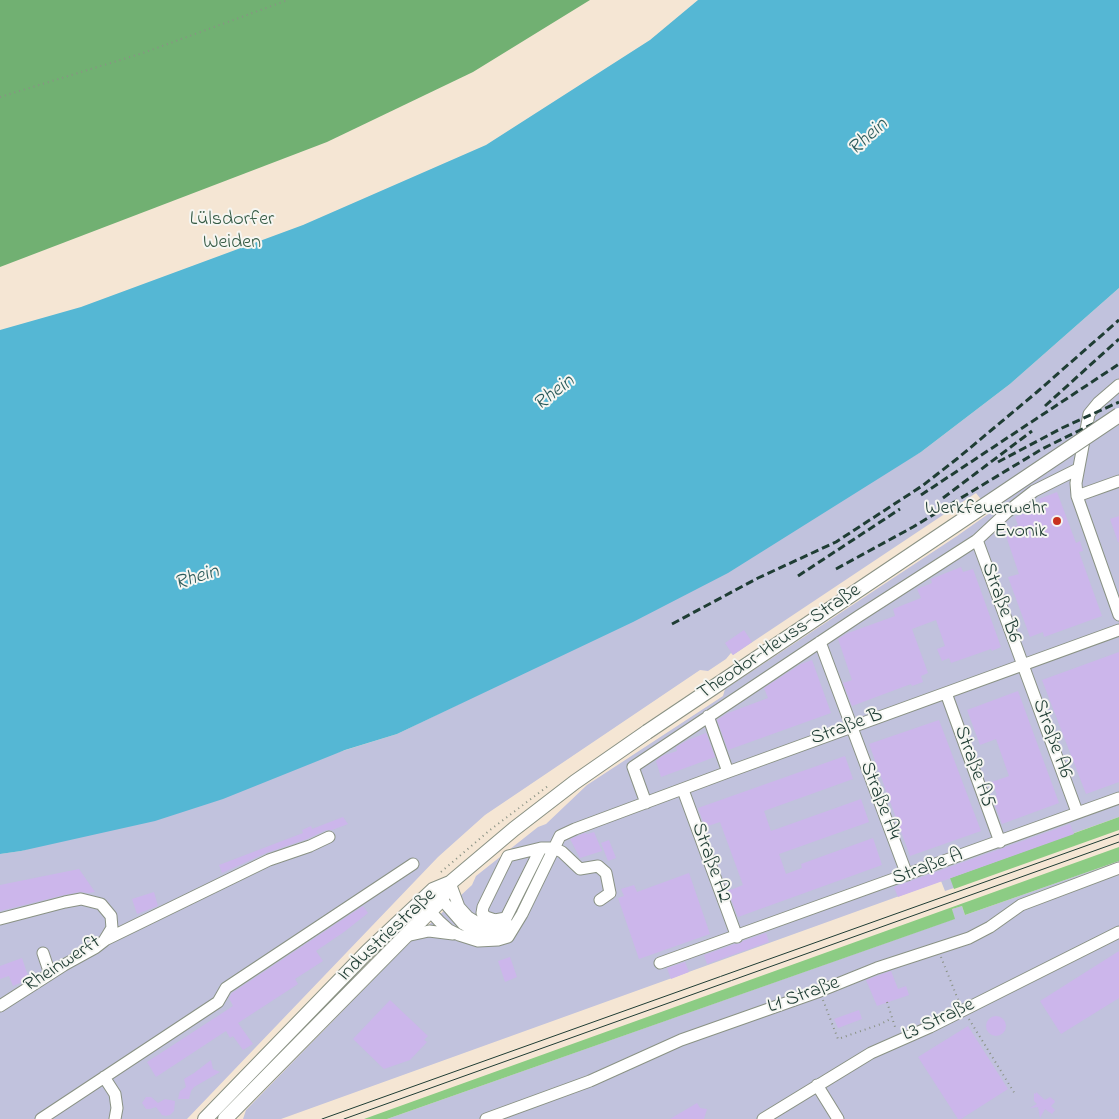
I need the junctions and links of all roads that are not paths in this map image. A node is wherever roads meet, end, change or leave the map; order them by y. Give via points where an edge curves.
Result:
1 (1119, 385) edge
2 (1119, 414) edge
3 (1078, 469) junction
4 (1119, 481) edge
5 (1078, 496) junction
6 (977, 540) junction
7 (1119, 615) edge
8 (1119, 630) edge
9 (820, 642) junction
10 (1024, 666) junction
11 (946, 693) junction
12 (708, 716) junction
13 (851, 726) junction
14 (728, 772) junction
15 (683, 790) junction
16 (1119, 798) edge
17 (646, 803) junction
18 (1077, 812) junction
19 (329, 837) dead end
20 (1000, 842) junction
21 (541, 848) junction
22 (554, 848) junction
23 (413, 864) dead end
24 (1119, 868) edge
25 (907, 875) junction
26 (450, 883) junction
27 (437, 895) junction
28 (600, 900) dead end
29 (425, 906) junction
30 (0, 919) edge
31 (515, 925) junction
32 (501, 929) junction
33 (1119, 932) edge
34 (459, 935) junction
35 (406, 936) junction
36 (737, 937) junction
37 (104, 941) junction
38 (43, 953) dead end
39 (660, 963) dead end
40 (50, 974) junction
41 (0, 1006) edge
42 (104, 1077) junction
43 (817, 1085) junction
44 (40, 1119) edge
45 (115, 1119) edge
46 (205, 1119) edge
47 (225, 1119) edge
48 (486, 1119) edge
49 (763, 1119) edge
50 (838, 1119) edge

1 - 3 lane via 1089,414
2 - 26 main road, Theodor-Heuss-Straße, bridge via 575,782
3 - 5 lane
3 - 6 lane via 1034,492
4 - 5 lane
5 - 7 lane
6 - 9 lane
6 - 10 lane, Straße B6
8 - 10 lane, Straße B
9 - 12 lane
9 - 13 lane, Straße A4
10 - 11 lane, Straße B
10 - 18 lane, Straße A6
11 - 13 lane, Straße B
11 - 20 lane, Straße A5
12 - 14 lane
12 - 17 lane via 633,767
13 - 14 lane, Straße B
13 - 25 lane, Straße A4
14 - 15 lane, Straße B
15 - 17 lane, Straße B
15 - 36 lane, Straße A2
16 - 18 lane, Straße A
17 - 22 lane, Straße B via 560,836
18 - 20 lane, Straße A
19 - 37 lane via 269,860
20 - 25 lane, Straße A
21 - 21 lane via 506,918 495,920 486,917 482,913 483,907 508,856
21 - 22 lane
22 - 28 lane via 580,869 598,866 606,873 610,893
22 - 31 lane, Straße B
23 - 42 lane via 226,988 218,1002
24 - 48 lane, L1 Straße via 1022,905 969,938 681,1040 590,1081
25 - 36 lane, Straße A
26 - 27 main road, Industriestraße
26 - 32 lane via 459,907 468,917 481,925
27 - 29 main road, Industriestraße
27 - 32 lane via 463,924 476,931 488,933
29 - 34 lane
29 - 35 main road, Industriestraße
29 - 46 main road, Industriestraße via 368,951
30 - 37 lane, Rheinwerft via 65,902 92,901 102,904 111,916 112,928
31 - 32 lane
31 - 34 lane via 508,936 498,940 478,941
33 - 43 lane, L3 Straße via 930,1027 899,1039
34 - 35 lane via 429,931
35 - 47 main road, Industriestraße
36 - 39 lane, Straße A
37 - 40 lane, Rheinwerft
38 - 40 lane
40 - 41 lane, Rheinwerft
42 - 44 lane
42 - 45 lane via 115,1094
43 - 49 lane, L3 Straße
43 - 50 lane

